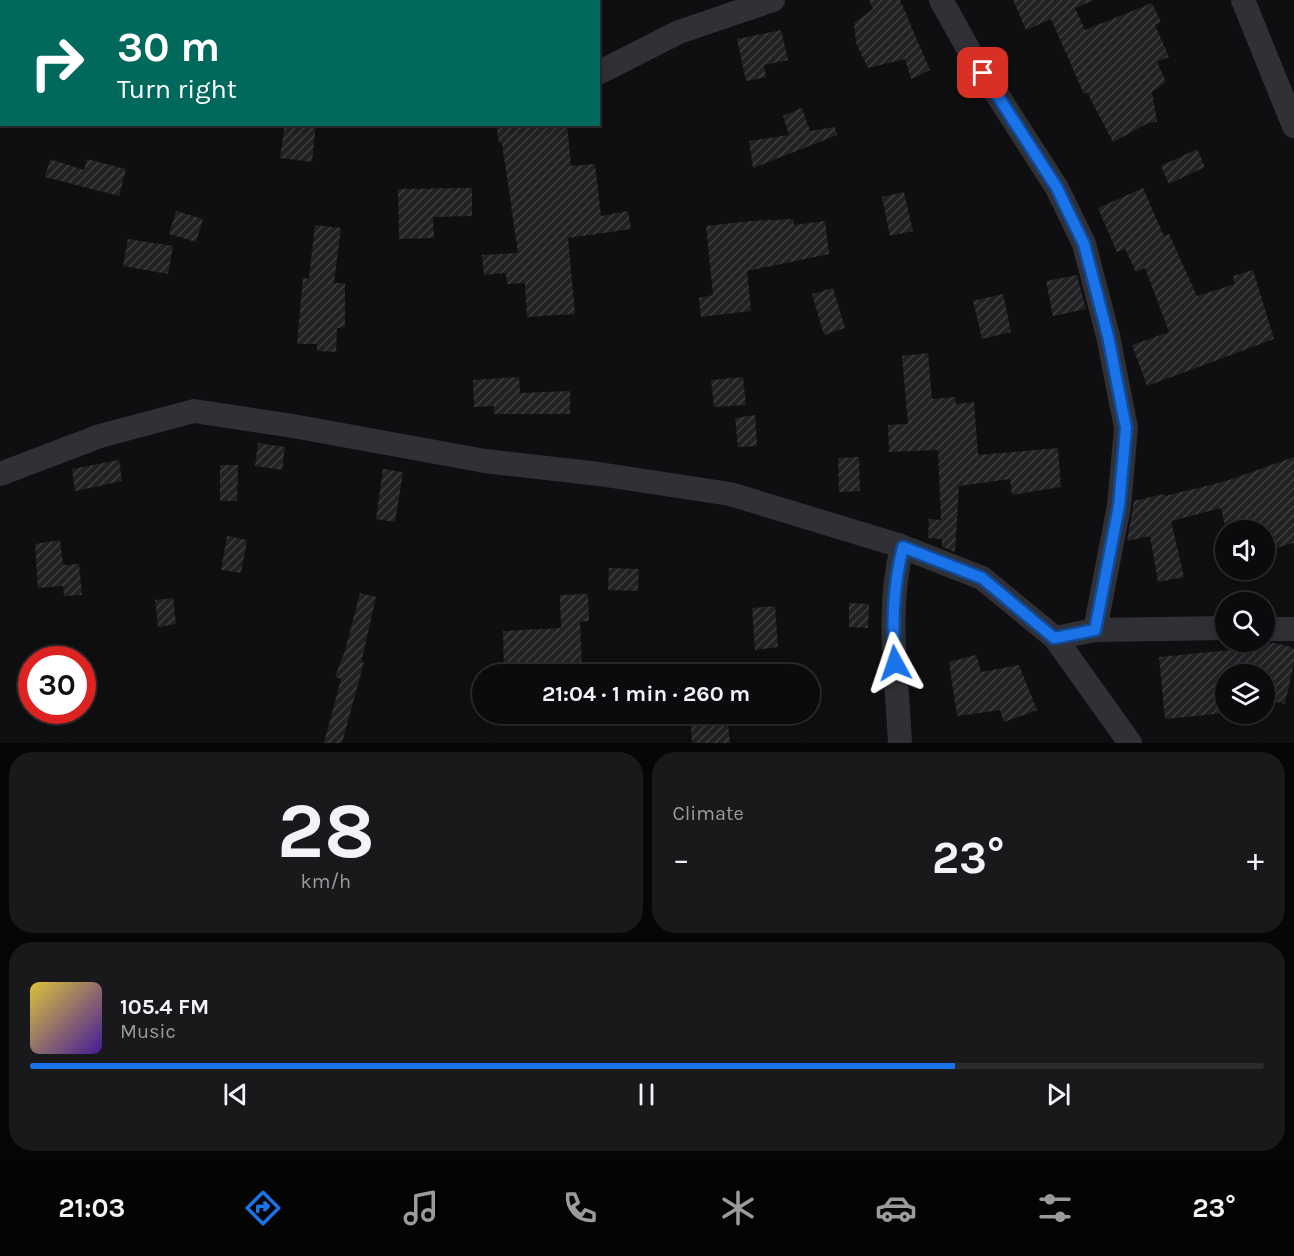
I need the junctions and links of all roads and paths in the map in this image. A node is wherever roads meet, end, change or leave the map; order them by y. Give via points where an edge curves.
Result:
1 (773, 0) edge
2 (941, 0) edge
3 (1243, 0) edge
4 (600, 71) edge
5 (1294, 126) edge
6 (0, 474) edge
7 (903, 547) junction
8 (1215, 628) edge
9 (1275, 629) edge
10 (1294, 629) edge
11 (1095, 630) junction
12 (1054, 638) junction
13 (900, 743) edge
14 (1130, 743) edge

1 - 4 street via 679,32
2 - 11 street via 1057,188 1084,244 1108,336 1126,428 1119,506
3 - 5 street
6 - 7 street via 100,436 194,411 485,461 730,494
7 - 12 street via 982,578
7 - 13 street via 894,579 892,623
8 - 11 street
9 - 10 street
11 - 12 street
12 - 14 street

